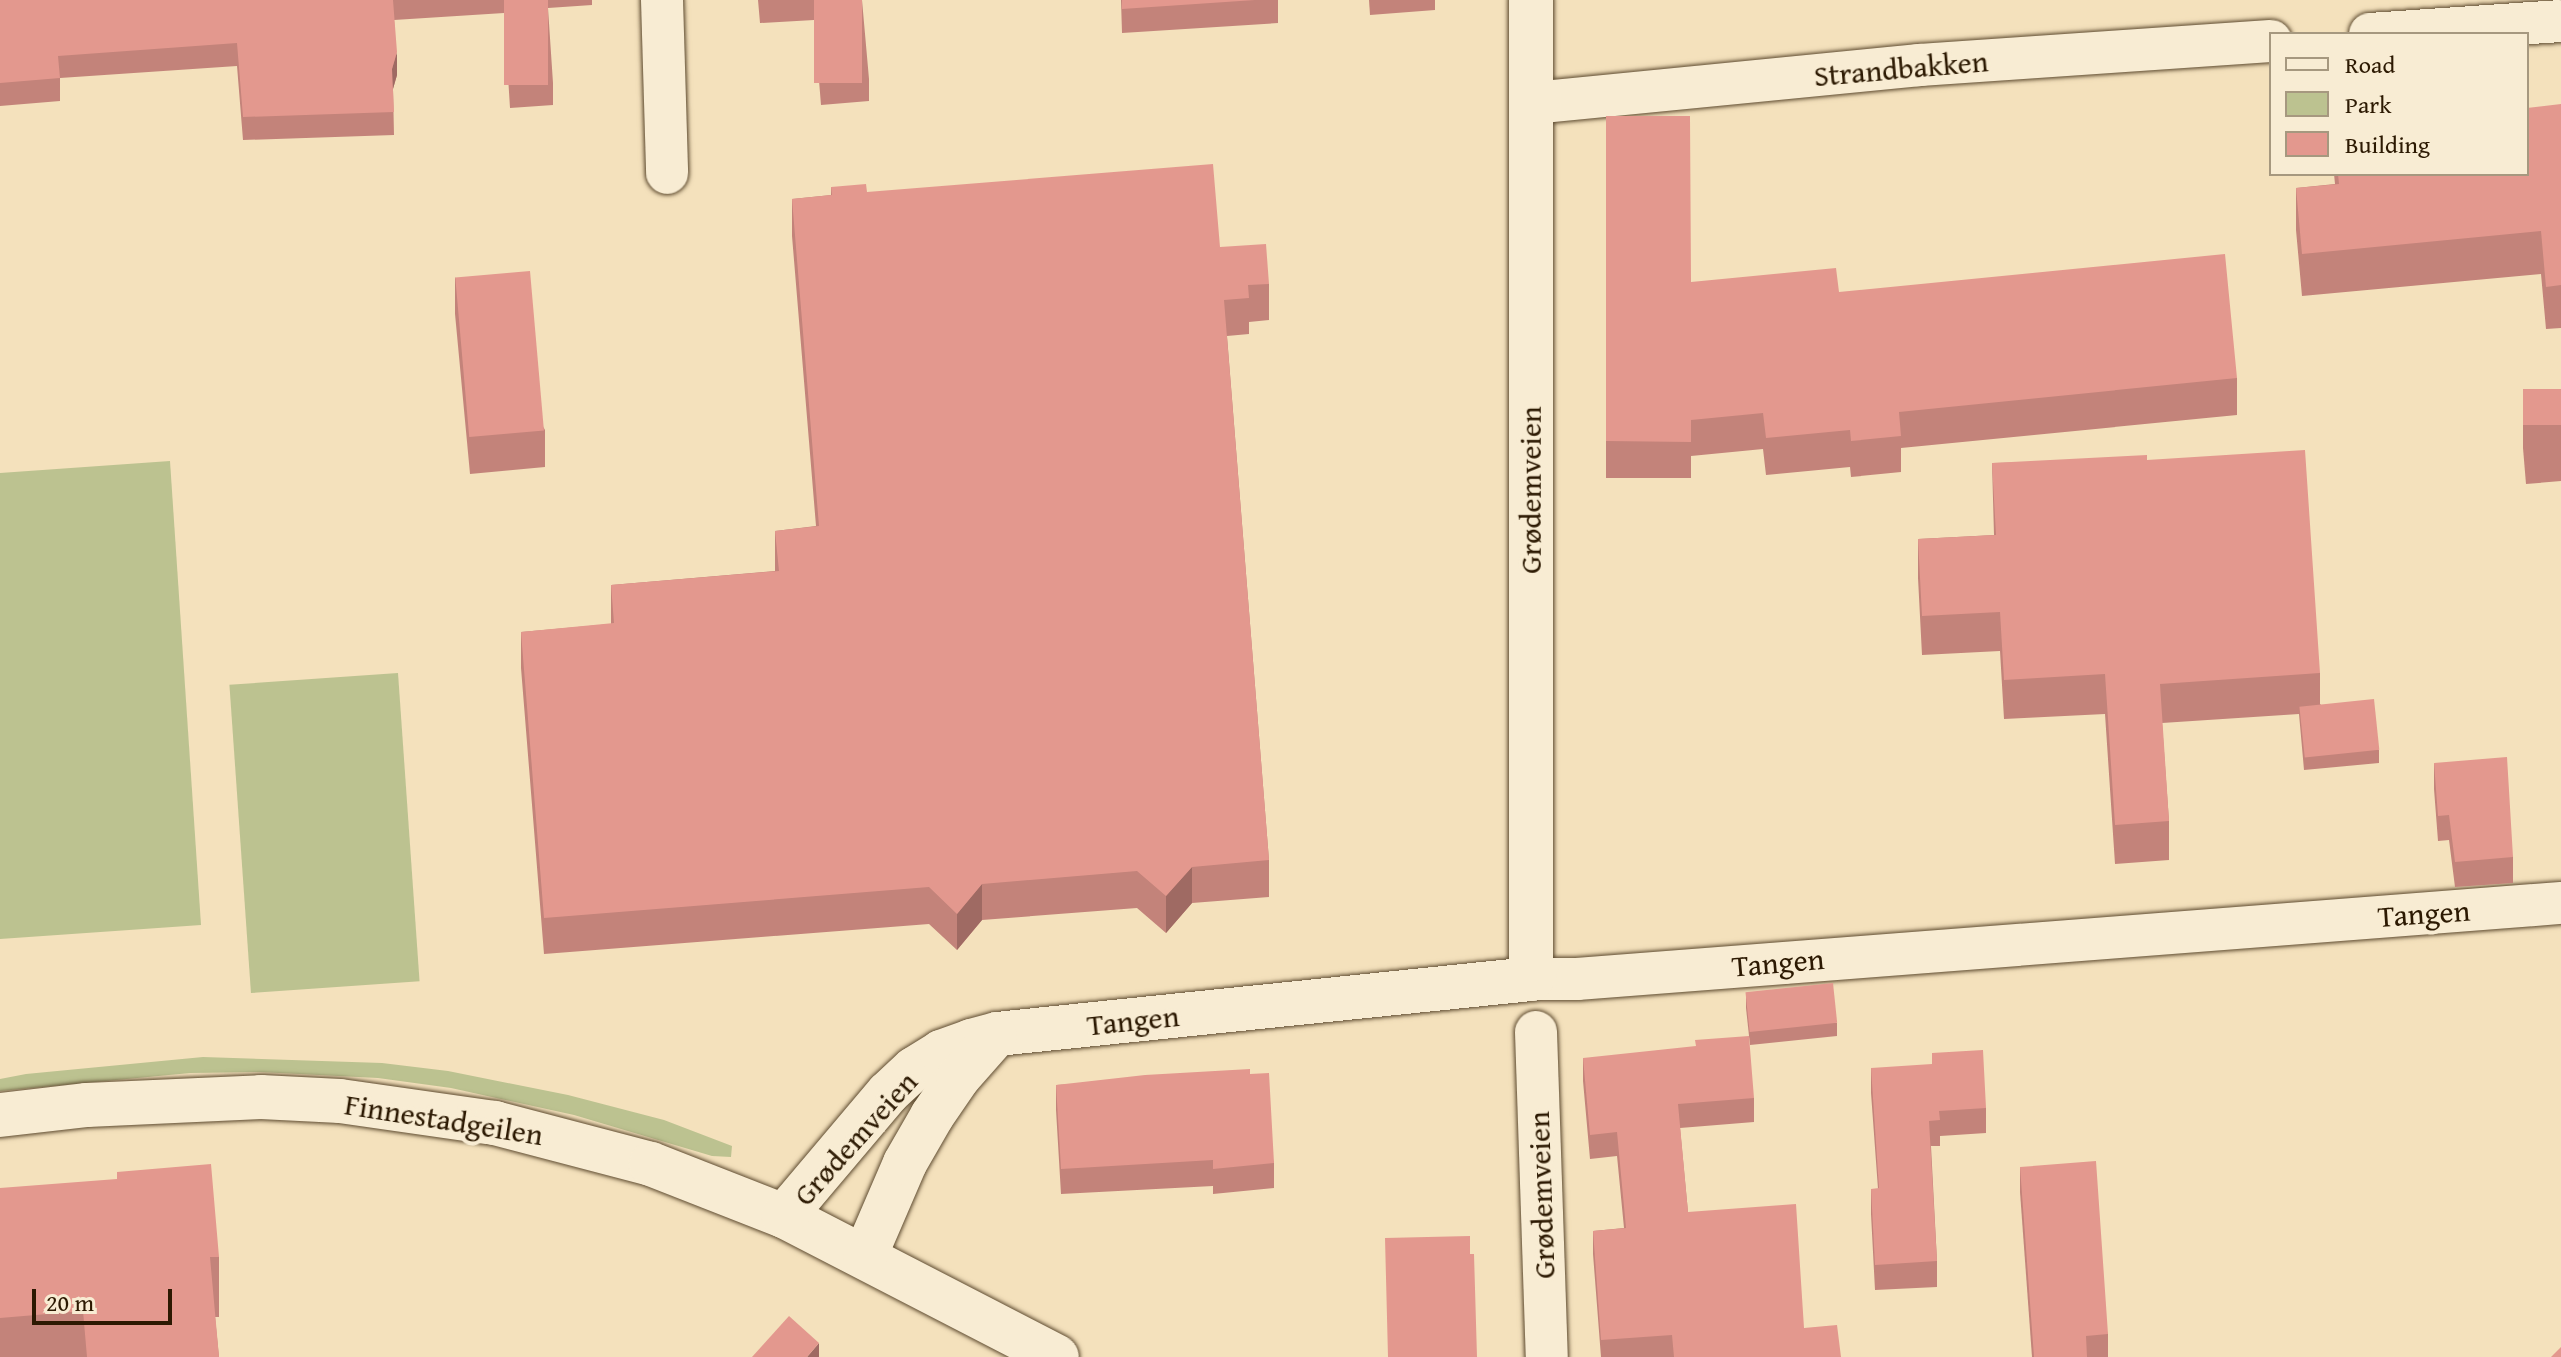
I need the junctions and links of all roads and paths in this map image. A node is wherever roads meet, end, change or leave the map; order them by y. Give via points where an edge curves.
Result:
1 (662, 0) edge
2 (1531, 0) edge
3 (2561, 21) edge
4 (2399, 32) edge
5 (2269, 41) edge
6 (1532, 103) junction
7 (667, 173) dead end
8 (2561, 903) edge
9 (1531, 979) junction
10 (1536, 1032) dead end
11 (997, 1034) junction
12 (0, 1115) edge
13 (784, 1216) junction
14 (865, 1256) junction
15 (1029, 1357) edge
16 (1057, 1357) edge
17 (1547, 1357) edge

1 - 7 street
2 - 6 main road, Grødemveien
3 - 4 street
5 - 6 street, Strandbakken via 1919,65
6 - 9 main road, Grødemveien
8 - 9 street, Tangen
9 - 11 main road, Tangen
10 - 17 street, Grødemveien
11 - 13 main road, Grødemveien via 941,1052 914,1069 853,1131
11 - 14 main road, Grødemveien via 932,1116 905,1163
12 - 13 main road, Finnestadgeilen via 101,1104 261,1097 450,1115 651,1164
13 - 14 main road, Finnestadgeilen
14 - 15 main road, Finnestadgeilen
14 - 16 main road, Finnestadgeilen

